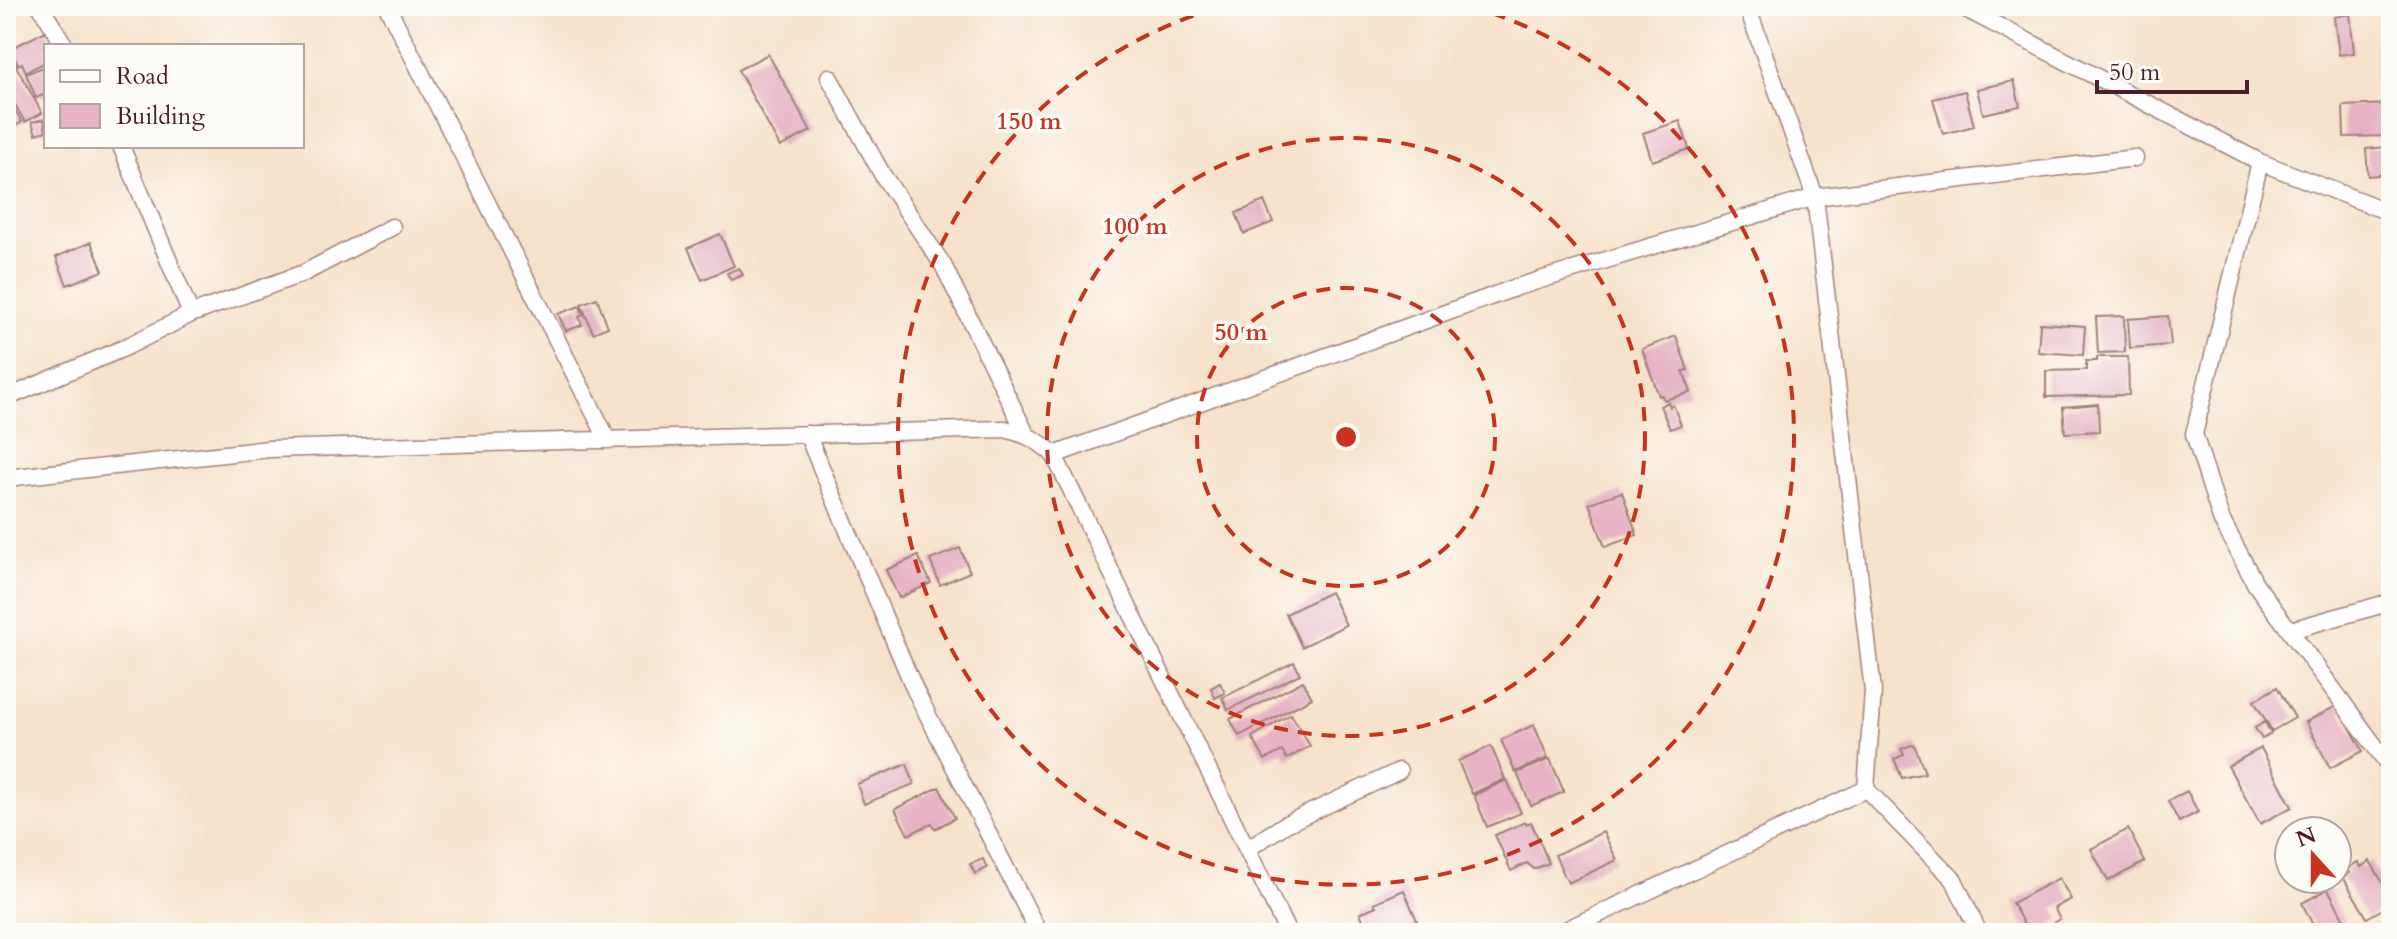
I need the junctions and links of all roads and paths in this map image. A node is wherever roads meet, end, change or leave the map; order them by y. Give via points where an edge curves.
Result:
1 (40, 6) edge
2 (387, 6) edge
3 (1747, 6) edge
4 (1960, 6) edge
5 (64, 44) edge
6 (829, 77) dead end
7 (122, 148) edge
8 (2135, 158) dead end
9 (2260, 162) junction
10 (1815, 197) junction
11 (2391, 213) edge
12 (392, 227) dead end
13 (191, 314) junction
14 (6, 398) edge
15 (807, 434) junction
16 (1026, 434) junction
17 (608, 440) junction
18 (1054, 455) junction
19 (6, 478) edge
20 (2391, 602) edge
21 (2291, 630) junction
22 (2391, 768) edge
23 (1399, 771) dead end
24 (1866, 789) junction
25 (1247, 849) junction
26 (1039, 933) edge
27 (1288, 933) edge
28 (1559, 933) edge
29 (1979, 933) edge

1 - 5 street
2 - 17 street
3 - 10 street
4 - 9 street
6 - 16 street via 882,174 943,265
7 - 13 street
8 - 10 street
9 - 11 street
9 - 21 street via 2194,434 2221,519 2256,585
10 - 18 street via 1517,287
10 - 24 street via 1873,691
12 - 13 street via 304,273
13 - 14 street
15 - 16 street via 1005,429
15 - 17 street
15 - 26 street via 915,690
16 - 18 street
17 - 19 street via 269,449
18 - 25 street
20 - 21 street
21 - 22 street
23 - 25 street via 1286,824
24 - 28 street
24 - 29 street via 1954,880
25 - 27 street

